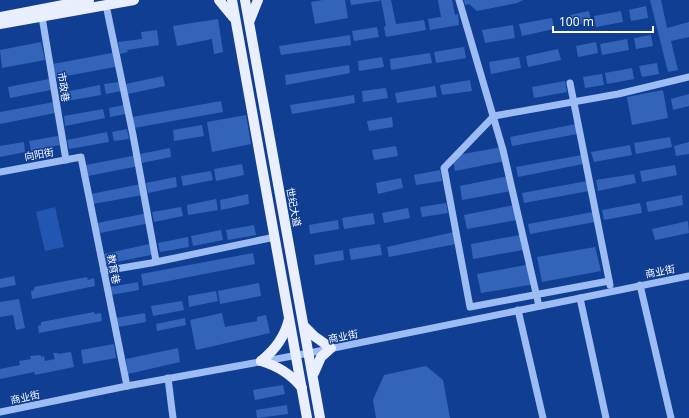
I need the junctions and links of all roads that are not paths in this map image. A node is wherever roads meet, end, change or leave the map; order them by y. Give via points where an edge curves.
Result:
1 (134, 0) edge
2 (219, 0) edge
3 (232, 0) edge
4 (245, 0) edge
5 (258, 0) edge
6 (459, 0) edge
7 (82, 3) edge
8 (106, 5) junction
9 (0, 17) edge
10 (42, 17) junction
11 (235, 22) junction
12 (0, 24) edge
13 (249, 24) junction
14 (689, 77) edge
15 (570, 83) dead end
16 (574, 102) junction
17 (494, 116) junction
18 (81, 157) joint
19 (66, 160) junction
20 (0, 172) edge
21 (275, 237) junction
22 (156, 261) junction
23 (104, 271) junction
24 (689, 276) edge
25 (609, 281) junction
26 (640, 285) junction
27 (611, 291) junction
28 (580, 298) junction
29 (539, 306) junction
30 (518, 310) junction
31 (289, 316) junction
32 (304, 326) junction
33 (331, 348) junction
34 (310, 353) junction
35 (261, 361) junction
36 (313, 376) junction
37 (168, 378) junction
38 (127, 386) junction
39 (302, 389) junction
40 (0, 412) edge
41 (173, 418) edge
42 (307, 418) edge
43 (320, 418) edge
44 (543, 418) edge
45 (606, 418) edge
46 (671, 418) edge

1 - 8 main road
2 - 11 main road
3 - 11 main road
4 - 13 main road, 世纪大道
5 - 13 main road
6 - 17 street
7 - 8 main road
7 - 9 main road
7 - 10 main road
8 - 22 street
10 - 12 main road
10 - 19 street, 市政巷
11 - 21 main road
13 - 32 main road, 世纪大道
14 - 16 street
15 - 16 street
16 - 17 street
16 - 25 street
17 - 25 street via 444,168 470,307
17 - 29 street
18 - 19 street, 向阳街
18 - 23 street, 教育巷
19 - 20 street, 向阳街
21 - 22 street
21 - 31 main road
22 - 23 street
23 - 38 street, 教育巷
24 - 26 street, 商业街
25 - 27 street
26 - 27 street, 商业街
26 - 46 street
27 - 28 street, 商业街
28 - 29 street, 商业街
28 - 45 street
29 - 30 street, 商业街
30 - 33 street, 商业街
30 - 44 street
31 - 35 main road via 281,339 272,352
31 - 39 main road
32 - 33 main road
32 - 34 main road, 世纪大道
33 - 34 street, 商业街
33 - 36 main road via 318,361
34 - 35 street, 商业街
34 - 36 main road, 世纪大道
35 - 37 street, 商业街
35 - 39 main road via 286,372
36 - 43 main road, 世纪大道
37 - 38 street, 商业街
37 - 41 street
38 - 40 street, 商业街
39 - 42 main road

